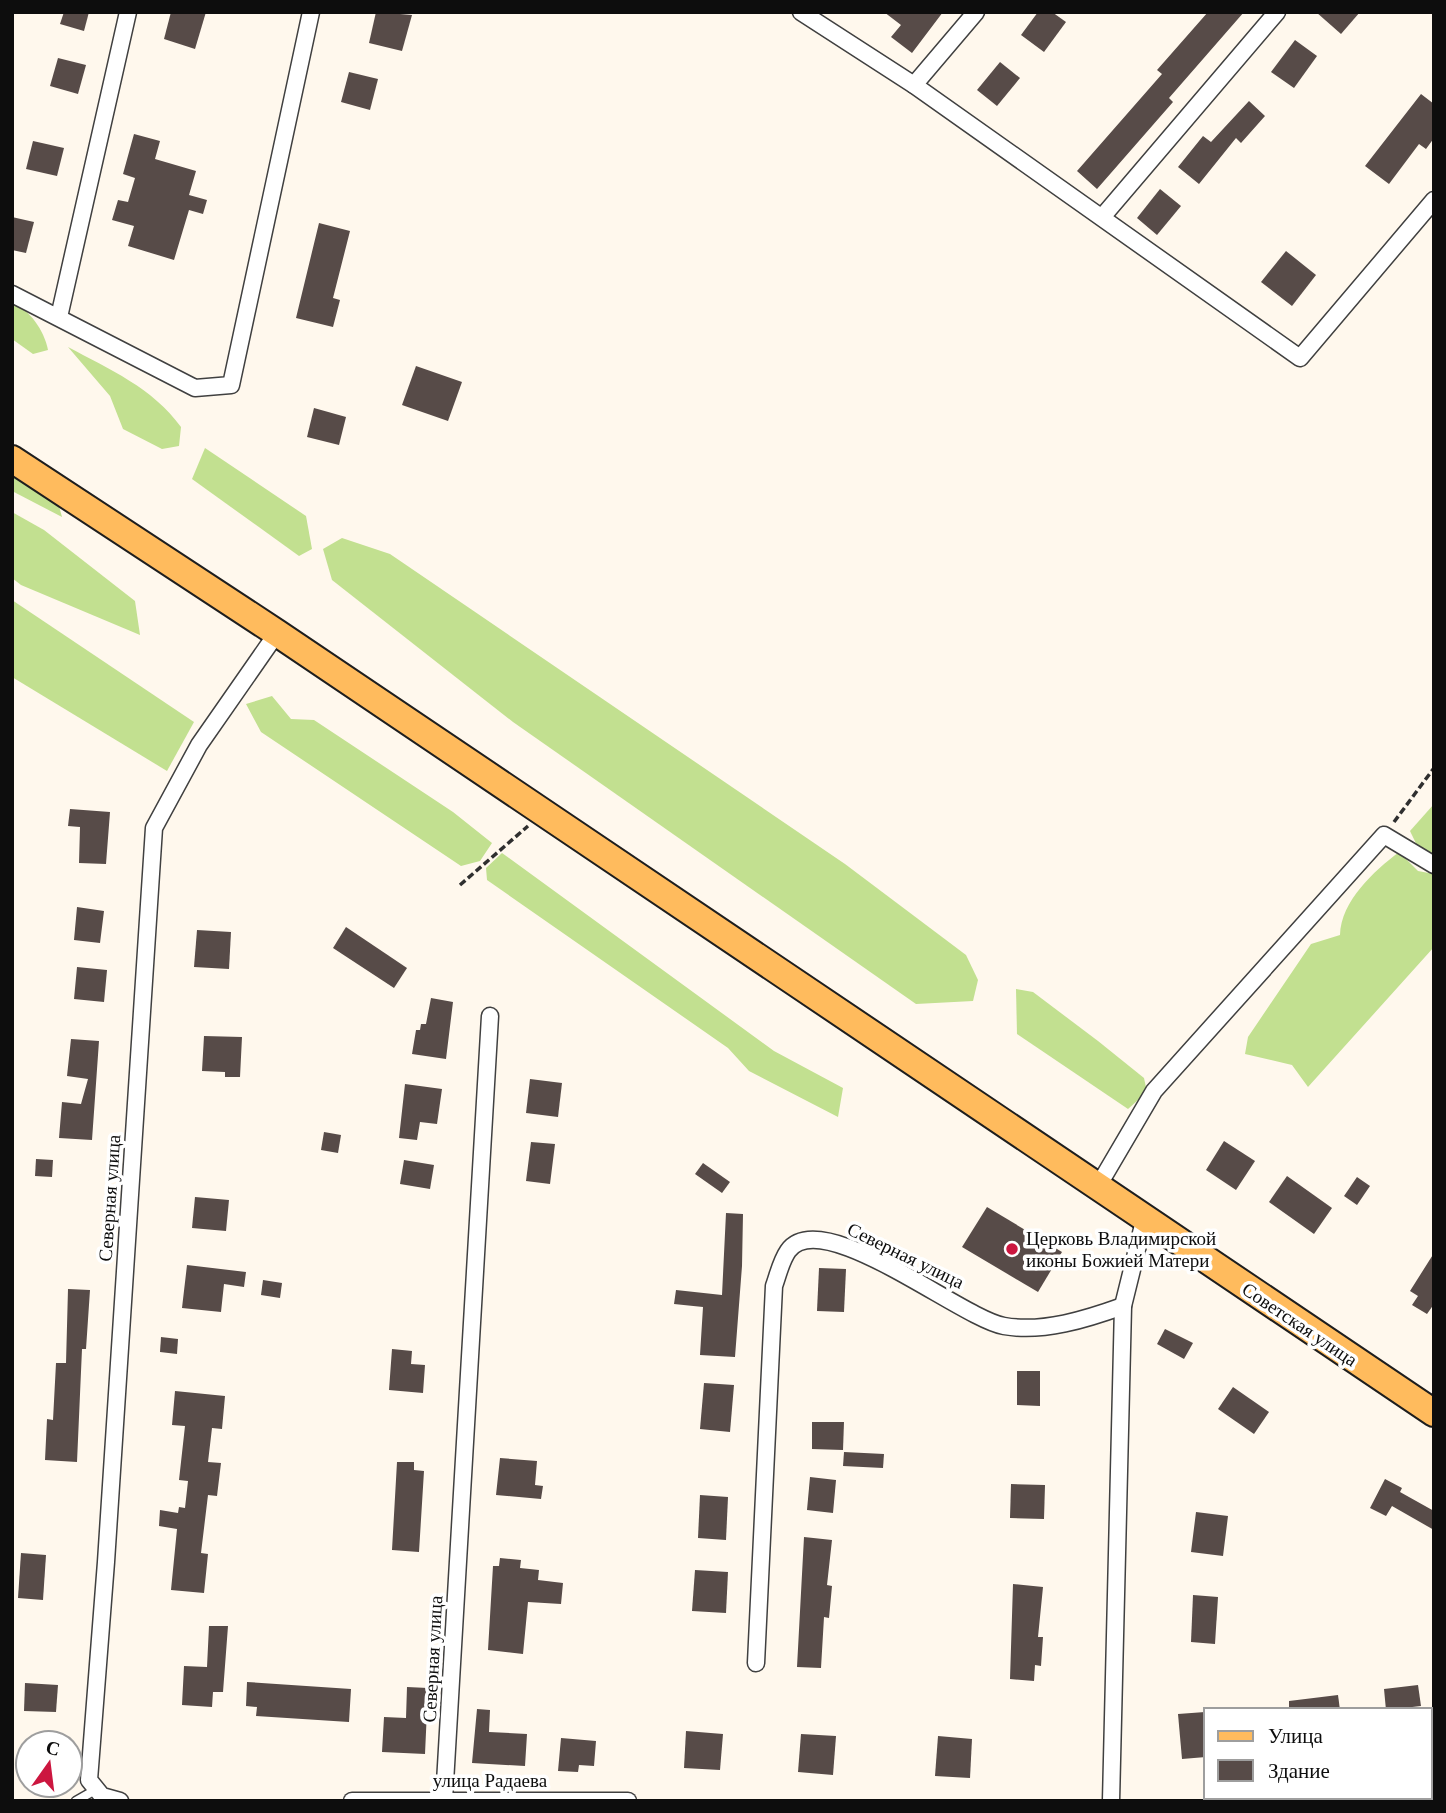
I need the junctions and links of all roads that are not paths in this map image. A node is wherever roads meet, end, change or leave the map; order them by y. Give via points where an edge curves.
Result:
1 (128, 12) edge
2 (311, 12) edge
3 (801, 12) edge
4 (976, 12) edge
5 (1277, 12) edge
6 (914, 85) junction
7 (1434, 200) edge
8 (1103, 216) junction
9 (12, 293) edge
10 (59, 317) junction
11 (12, 459) edge
12 (278, 633) junction
13 (1434, 865) edge
14 (490, 1016) dead end
15 (1097, 1188) junction
16 (1144, 1220) junction
17 (1124, 1306) junction
18 (1434, 1413) edge
19 (756, 1663) dead end
20 (99, 1793) junction
21 (444, 1800) edge
22 (76, 1801) edge
23 (120, 1801) edge
24 (352, 1801) edge
25 (628, 1801) edge
26 (1111, 1801) edge

1 - 10 street
2 - 10 street via 231,385 195,388
3 - 6 street
4 - 6 street
5 - 8 street
6 - 8 street
7 - 8 street via 1300,358
9 - 10 street
11 - 12 main road, Советская улица
12 - 15 main road, Советская улица
12 - 20 street, Северная улица via 199,745 154,828 89,1780
13 - 15 street via 1384,835 1154,1091
14 - 21 street, Северная улица
15 - 16 main road, Советская улица
16 - 17 street
16 - 18 main road, Советская улица
17 - 19 street, Северная улица via 1084,1320 1002,1326 843,1244 808,1239 789,1250 774,1286
17 - 26 street
20 - 22 lane
20 - 23 street
21 - 24 street, улица Радаева
21 - 25 street, улица Радаева

